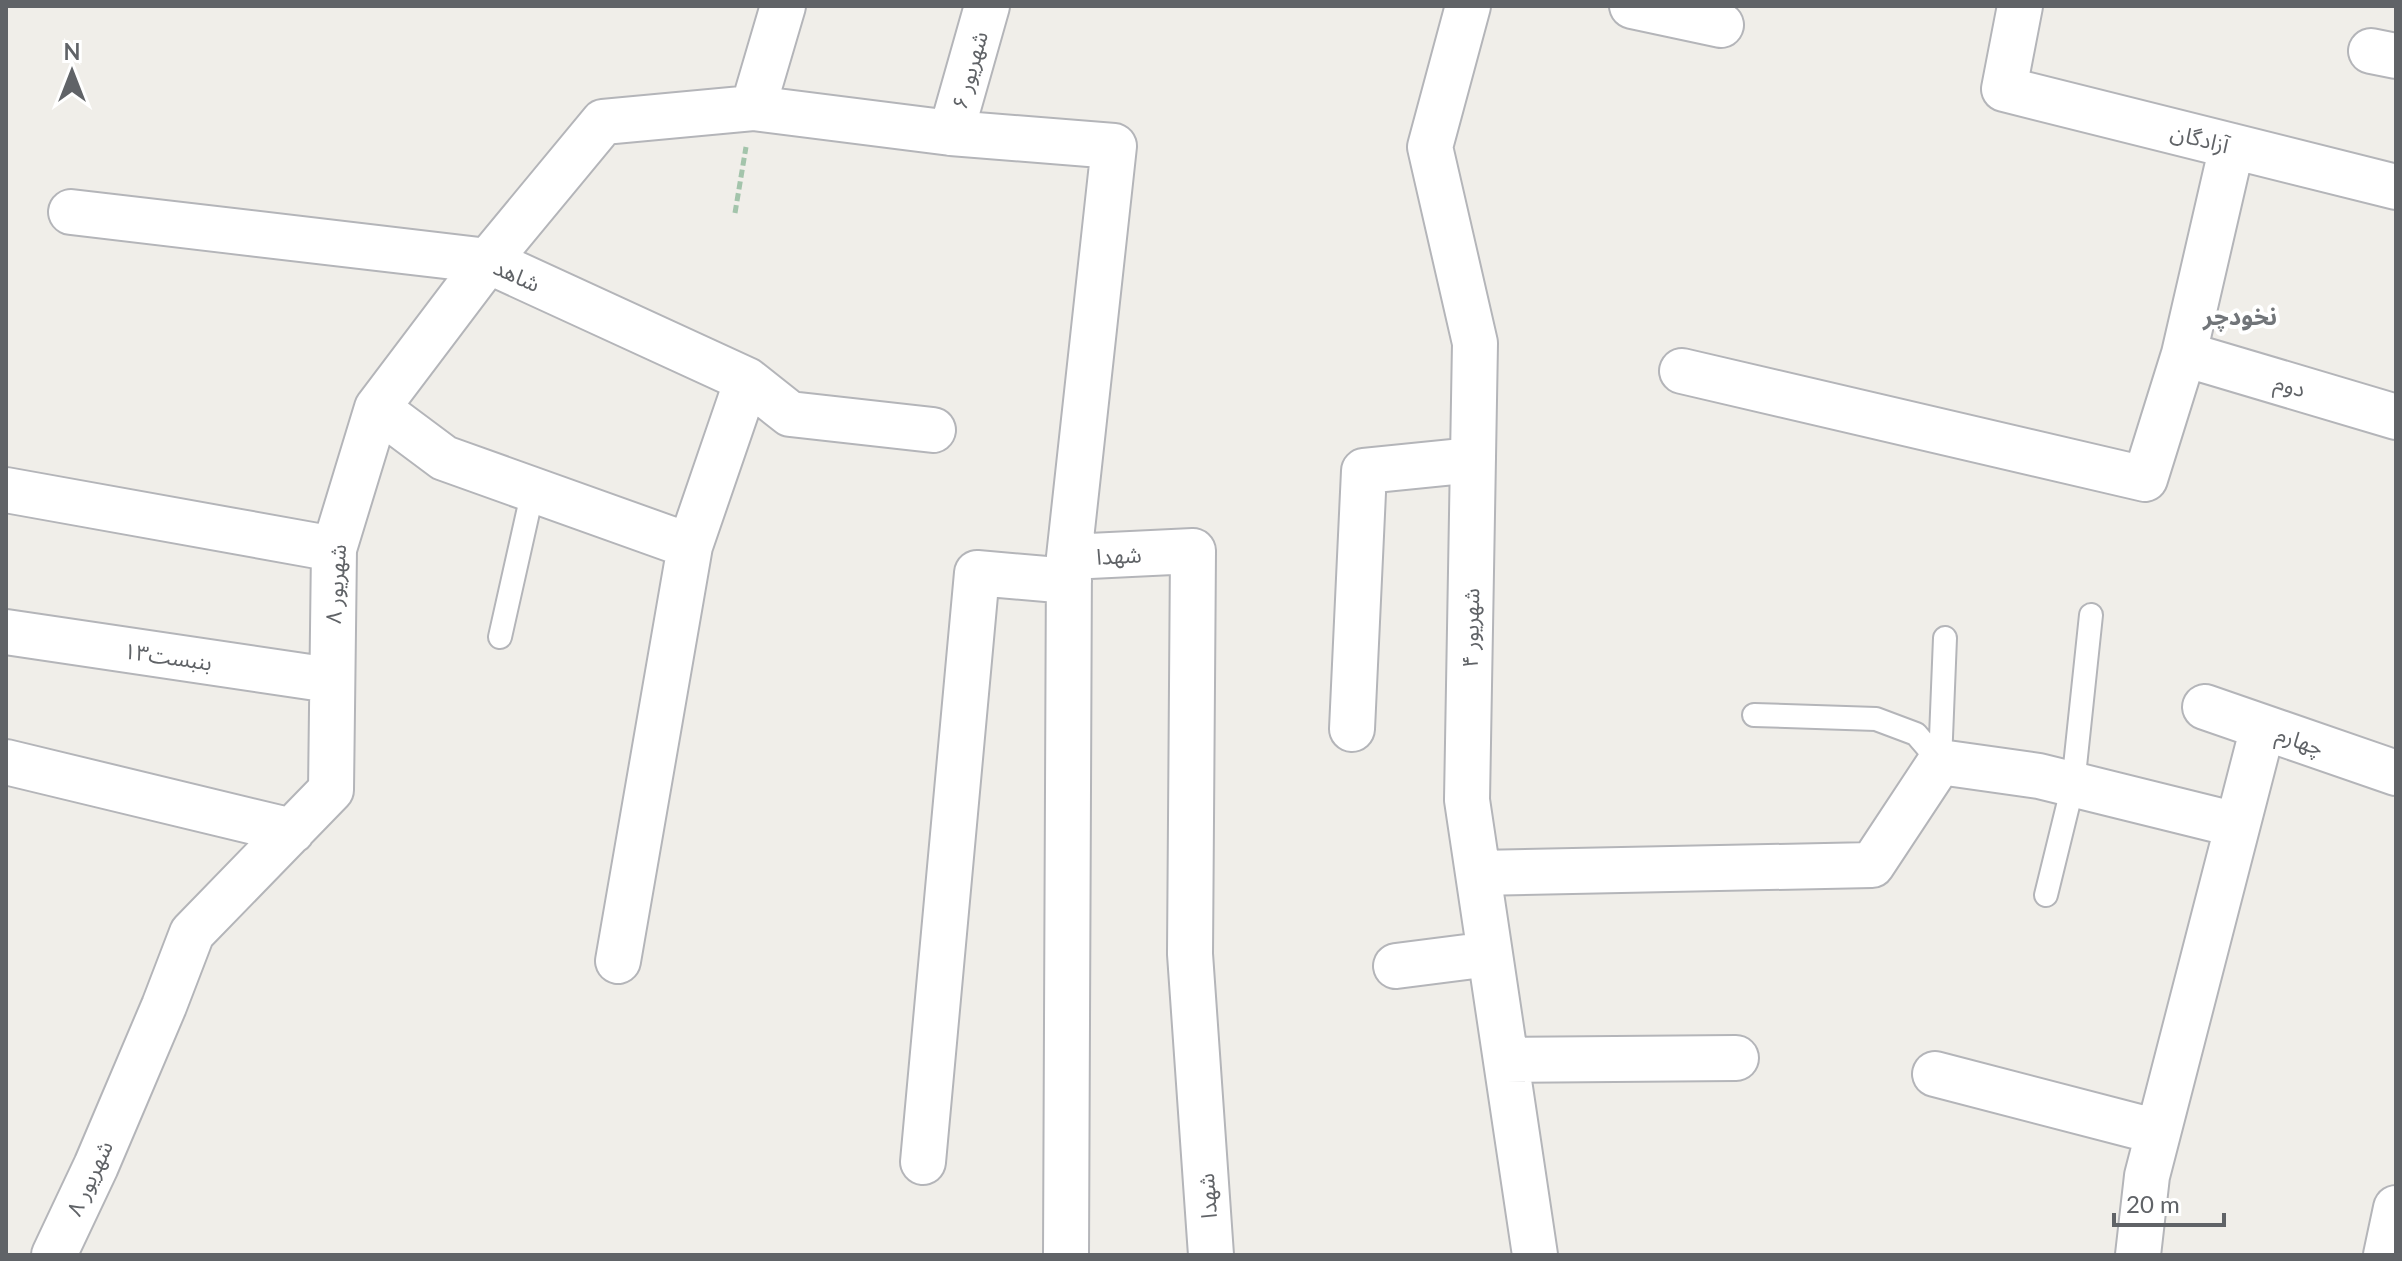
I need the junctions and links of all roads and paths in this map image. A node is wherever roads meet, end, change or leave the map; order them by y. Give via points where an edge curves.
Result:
1 (783, 6) edge
2 (987, 6) edge
3 (1468, 6) edge
4 (1632, 6) edge
5 (2020, 6) edge
6 (1721, 25) dead end
7 (753, 108) junction
8 (951, 133) junction
9 (2232, 146) junction
10 (2396, 187) edge
11 (71, 212) dead end
12 (735, 213) dead end
13 (488, 261) junction
14 (2184, 354) junction
15 (1682, 371) dead end
16 (747, 380) junction
17 (377, 408) junction
18 (2396, 417) edge
19 (933, 430) dead end
20 (1473, 460) junction
21 (6, 490) edge
22 (533, 490) junction
23 (690, 546) junction
24 (334, 549) junction
25 (1069, 569) junction
26 (2091, 615) dead end
27 (6, 632) edge
28 (500, 637) dead end
29 (1945, 638) dead end
30 (330, 680) junction
31 (2205, 707) dead end
32 (1754, 715) dead end
33 (2263, 727) junction
34 (1352, 729) dead end
35 (6, 762) edge
36 (1940, 762) junction
37 (2396, 773) edge
38 (2073, 785) junction
39 (2237, 825) junction
40 (292, 831) junction
41 (1478, 873) junction
42 (2046, 895) dead end
43 (1490, 954) junction
44 (618, 961) dead end
45 (1396, 966) dead end
46 (1736, 1058) dead end
47 (1506, 1060) junction
48 (1935, 1074) dead end
49 (2158, 1132) junction
50 (923, 1162) dead end
51 (2396, 1208) edge
52 (54, 1255) edge
53 (1066, 1255) edge
54 (1211, 1255) edge
55 (1535, 1255) edge
56 (2138, 1255) edge
57 (2386, 1255) edge

1 - 7 street
2 - 8 street, شهریور ۶
3 - 20 street, شهریور ۴ via 1430,147 1475,343
4 - 6 street
5 - 9 street, آزادگان via 2004,89
7 - 8 street, شهدا
7 - 12 path
7 - 13 street, شهریور ۸ via 603,122
8 - 25 street, شهدا via 1114,146
9 - 10 street, آزادگان
9 - 14 street
11 - 13 street, شاهد
13 - 16 street, شاهد
13 - 17 street, شهریور ۸
14 - 15 street via 2145,479
14 - 18 street, دوم
16 - 19 street, شاهد via 790,414
16 - 23 street
17 - 22 street via 444,458
17 - 24 street, شهریور ۸
20 - 34 street via 1364,471
20 - 41 street, شهریور ۴ via 1467,800
21 - 24 street
22 - 23 street
22 - 28 lane
23 - 44 street
24 - 30 street, شهریور ۸
25 - 50 street via 977,573
25 - 53 street
25 - 54 street, شهدا via 1193,551 1190,954
26 - 38 lane
27 - 30 street, بنبست۱۳
29 - 36 lane
30 - 40 street, شهریور ۸ via 331,790
31 - 33 street, چهارم
32 - 36 lane via 1876,719 1916,734
33 - 37 street, چهارم
33 - 39 street
35 - 40 street
36 - 38 street
36 - 41 street via 1872,865
38 - 39 street
38 - 42 lane
39 - 49 street
40 - 52 street, شهریور ۸ via 192,933
41 - 43 street, شهریور ۴
43 - 45 street
43 - 47 street, شهریور ۴
46 - 47 street
47 - 55 street, شهریور ۴
48 - 49 street
49 - 56 street
51 - 57 street

